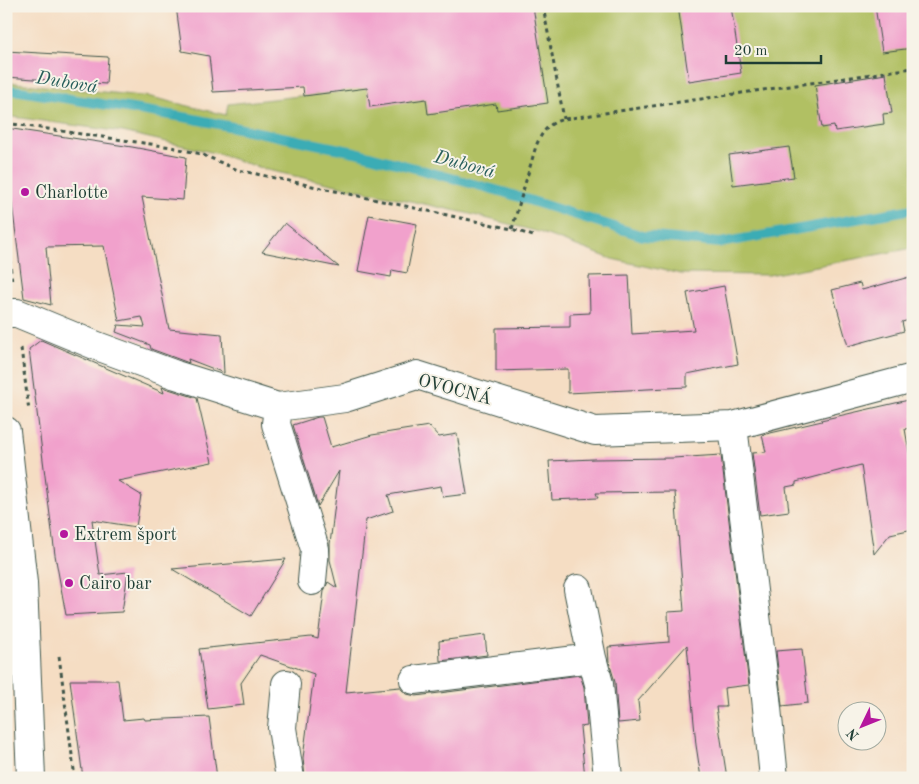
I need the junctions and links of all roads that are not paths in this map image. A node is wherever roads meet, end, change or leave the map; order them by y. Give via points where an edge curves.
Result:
1 (6, 313) edge
2 (913, 378) edge
3 (278, 407) junction
4 (733, 426) junction
5 (6, 431) edge
6 (312, 581) dead end
7 (578, 589) dead end
8 (592, 658) junction
9 (414, 680) dead end
10 (286, 684) dead end
11 (31, 778) edge
12 (290, 778) edge
13 (608, 778) edge
14 (774, 778) edge

1 - 3 street, OVOCNÁ via 17,313 176,375
2 - 4 street, OVOCNÁ
3 - 4 street, OVOCNÁ via 345,398 417,375 596,431
3 - 6 street via 276,424 315,550
4 - 14 street
5 - 11 street via 23,583
7 - 8 street
8 - 9 street
8 - 13 street via 599,684
10 - 12 street via 282,728

